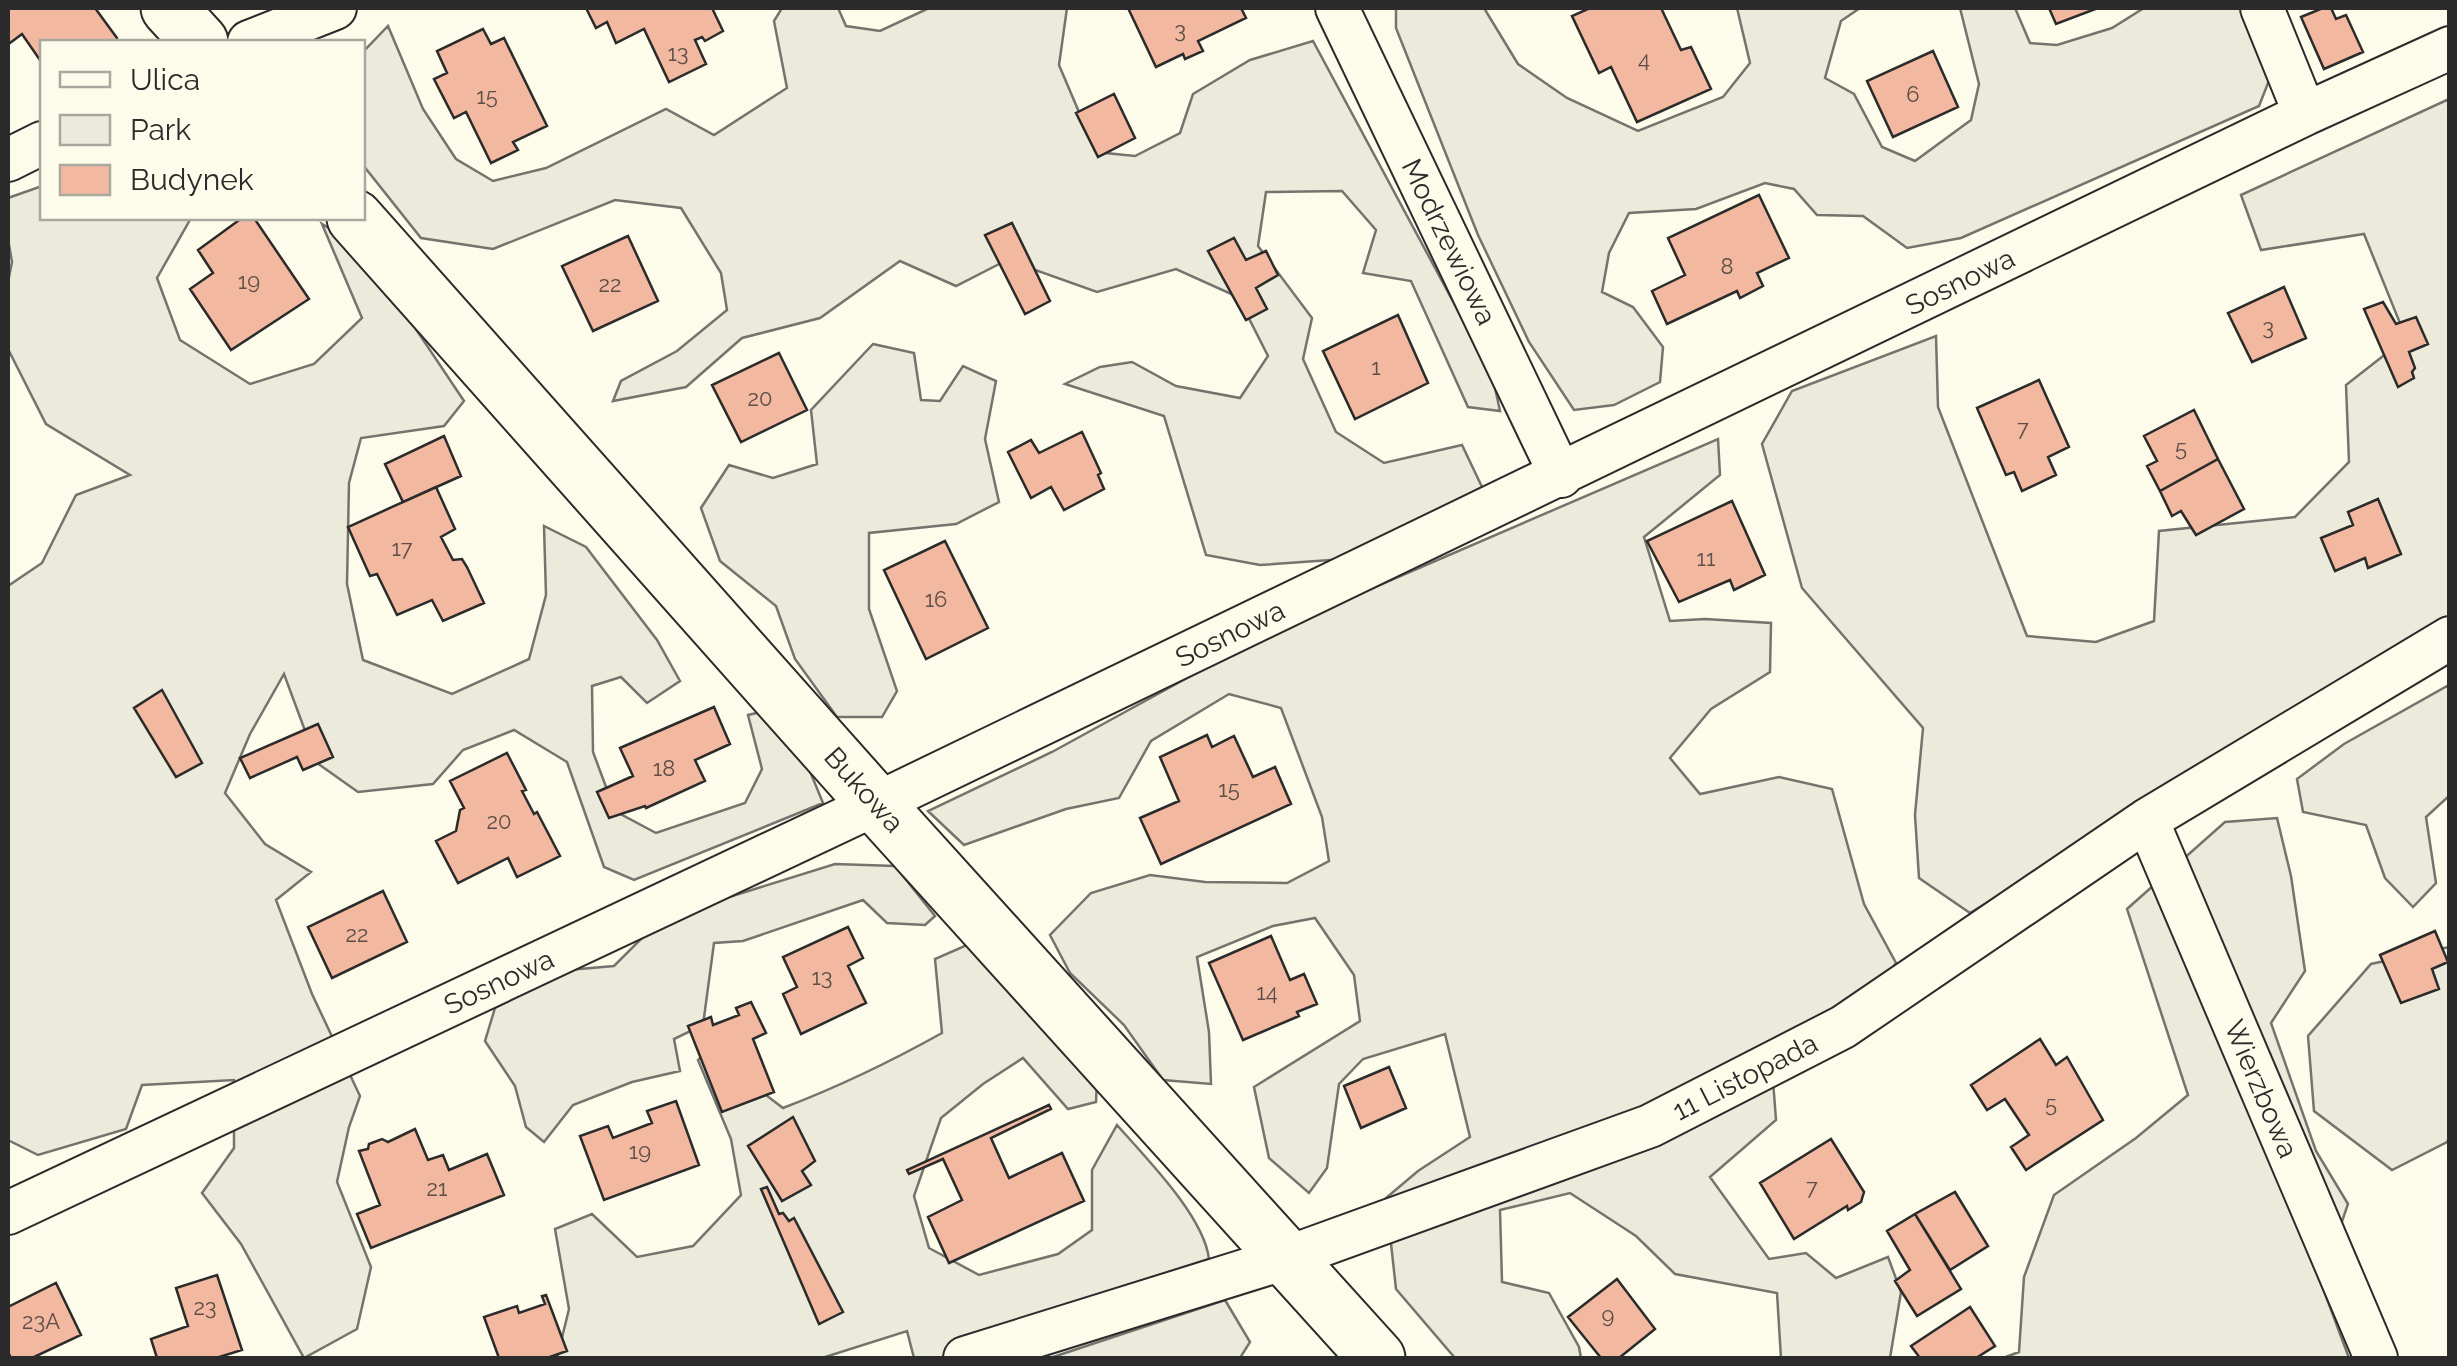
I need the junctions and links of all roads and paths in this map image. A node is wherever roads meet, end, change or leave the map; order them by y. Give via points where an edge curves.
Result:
1 (169, 8) edge
2 (335, 8) edge
3 (1337, 8) edge
4 (2262, 8) edge
5 (198, 40) edge
6 (254, 40) edge
7 (2450, 48) edge
8 (2305, 114) junction
9 (40, 144) edge
10 (8, 160) edge
11 (357, 220) edge
12 (1561, 476) junction
13 (2450, 638) edge
14 (876, 804) junction
15 (2147, 820) junction
16 (8, 1213) edge
17 (1286, 1258) junction
18 (965, 1358) edge
19 (1377, 1358) edge
20 (2376, 1358) edge

1 - 5 street
2 - 6 street
3 - 12 street, Modrzewiowa
4 - 8 street
7 - 8 street, Sosnowa
8 - 12 street, Sosnowa
9 - 10 street
11 - 14 street, Bukowa
12 - 14 street, Sosnowa
13 - 15 street, 11 Listopada
14 - 16 street, Sosnowa
14 - 17 street, Bukowa
15 - 17 street, 11 Listopada via 1843,1027 1650,1126
15 - 20 street, Wierzbowa
17 - 18 street, 11 Listopada
17 - 19 street, Bukowa

